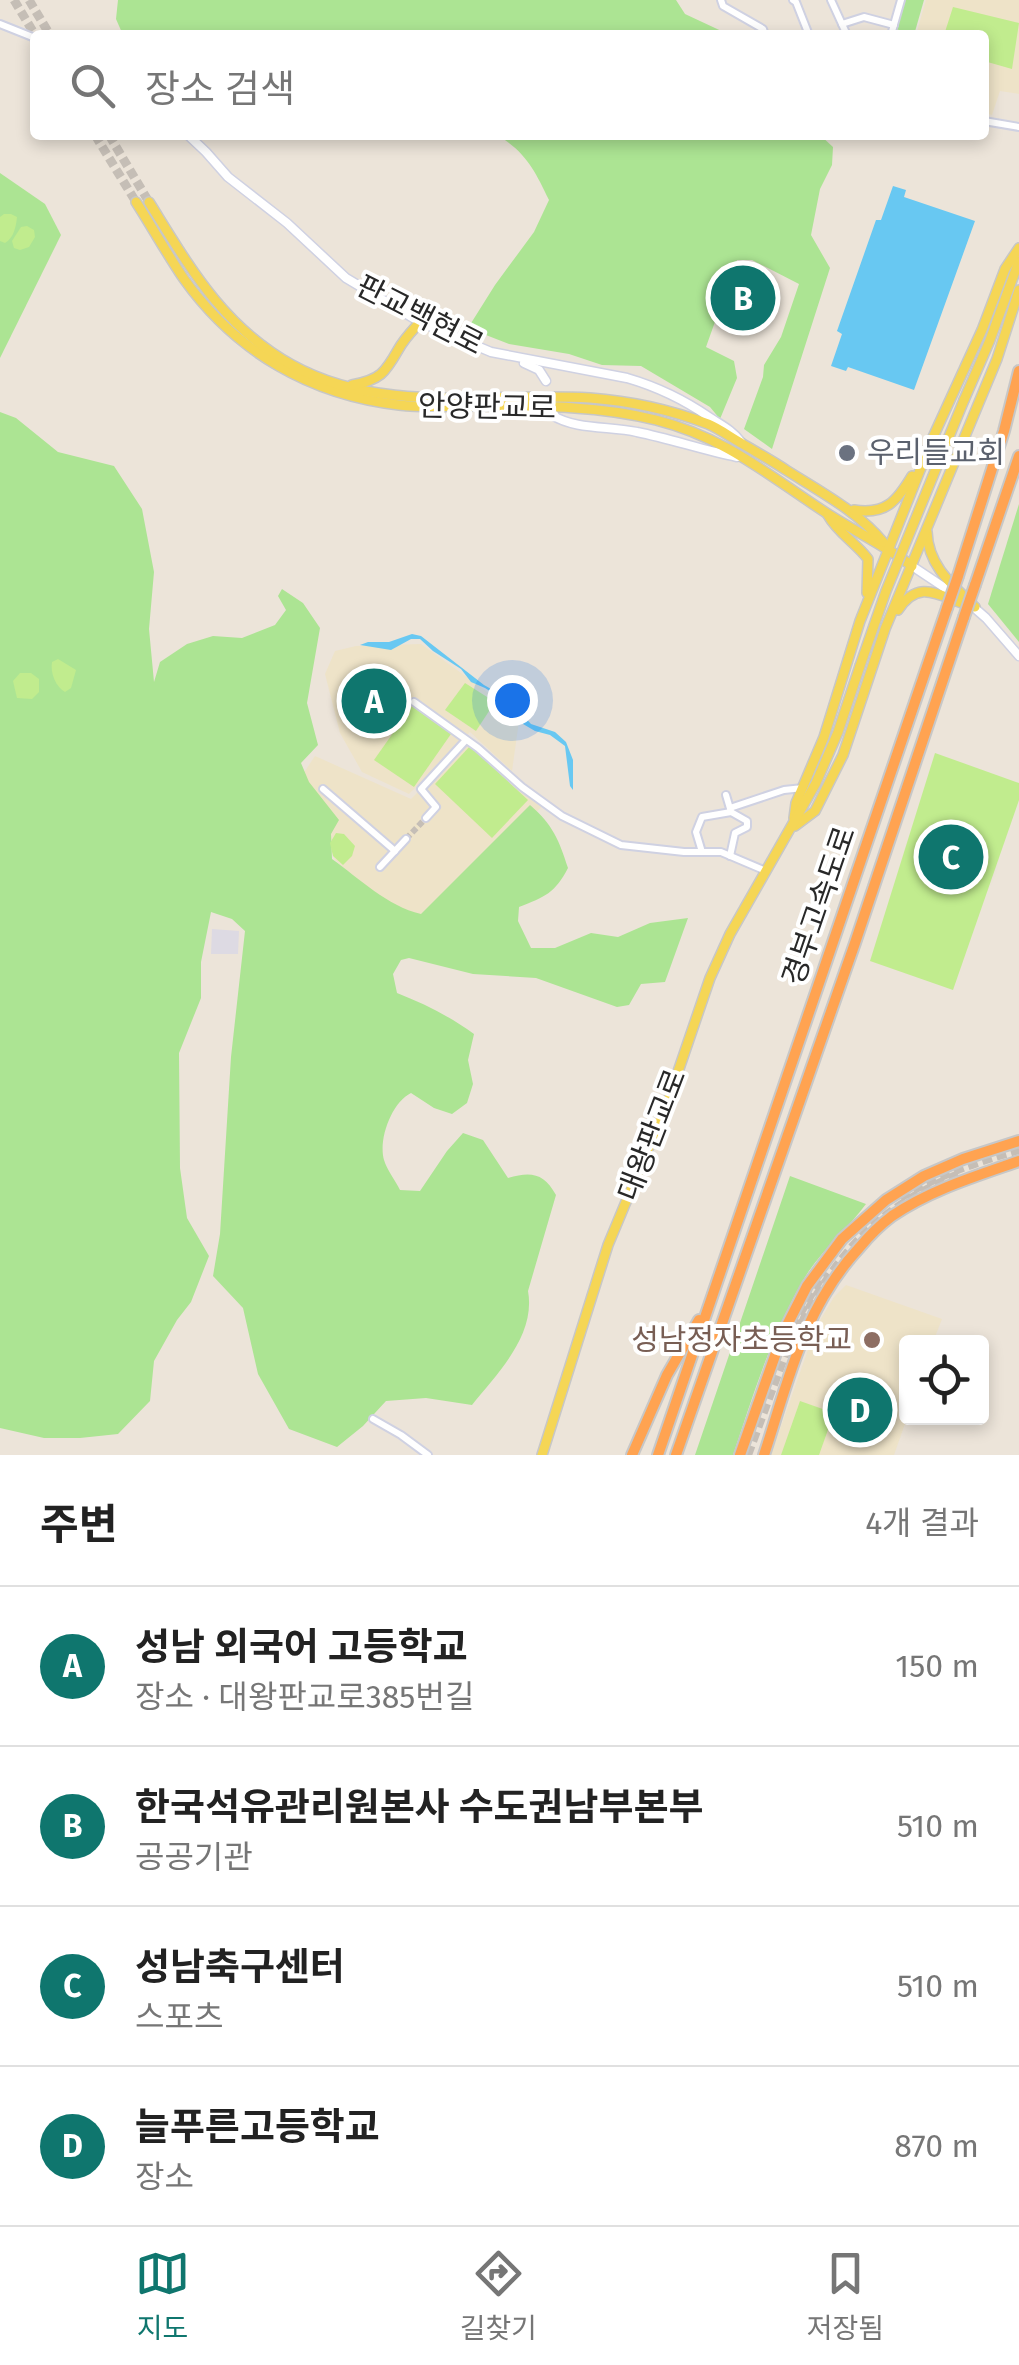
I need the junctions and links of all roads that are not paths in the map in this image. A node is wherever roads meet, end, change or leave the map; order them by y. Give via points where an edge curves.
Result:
1 (721, 0) edge
2 (793, 0) edge
3 (831, 0) edge
4 (901, 0) edge
5 (0, 24) edge
6 (842, 24) junction
7 (894, 24) junction
8 (763, 30) edge
9 (807, 30) edge
10 (845, 30) edge
11 (892, 30) edge
12 (30, 36) edge
13 (989, 122) edge
14 (1019, 127) edge
15 (193, 140) edge
16 (136, 202) tunnel mouth
17 (149, 202) tunnel mouth
18 (1019, 248) edge
19 (1019, 261) edge
20 (1019, 290) edge
21 (420, 322) junction
22 (511, 358) junction
23 (557, 365) junction
24 (1019, 371) edge
25 (347, 386) junction
26 (552, 415) dead end
27 (744, 446) junction
28 (926, 455) junction
29 (1019, 456) edge
30 (750, 460) junction
31 (848, 509) junction
32 (827, 513) junction
33 (927, 528) junction
34 (888, 548) junction
35 (912, 566) junction
36 (974, 607) junction
37 (860, 621) junction
38 (885, 629) junction
39 (1019, 656) edge
40 (414, 702) dead end
41 (466, 740) junction
42 (803, 788) junction
43 (323, 789) dead end
44 (726, 795) dead end
45 (730, 810) junction
46 (426, 818) tunnel mouth
47 (793, 828) junction
48 (406, 839) tunnel mouth
49 (395, 851) junction
50 (702, 852) junction
51 (730, 856) junction
52 (380, 866) dead end
53 (767, 871) junction
54 (1019, 1141) edge
55 (1019, 1162) edge
56 (710, 1302) junction
57 (373, 1419) dead end
58 (428, 1455) edge
59 (542, 1455) edge
60 (632, 1455) edge
61 (658, 1455) edge
62 (676, 1455) edge
63 (740, 1455) edge
64 (764, 1455) edge

1 - 8 street
2 - 9 street
3 - 6 street
4 - 7 street
5 - 12 street
6 - 7 street via 864,17
6 - 10 street
7 - 11 street
13 - 14 street
15 - 21 street, 판교백현로 via 346,278
16 - 30 main road, 안양판교로 via 184,279 228,329 250,349 321,388 403,406 593,408 658,421
17 - 25 main road, 안양판교로 via 192,272 234,322 292,365
18 - 28 main road
19 - 47 main road, 대왕판교로, bridge via 886,591 830,751
20 - 33 main road, 대왕판교로
21 - 22 street, 판교백현로
21 - 25 main road via 386,372
22 - 23 street, 판교백현로
22 - 23 street via 539,370 546,381
23 - 27 street, 판교백현로 via 666,391 734,432
24 - 56 highway, 경부고속도로, bridge via 958,576
25 - 27 main road, 안양판교로 via 404,397 593,398 662,409 712,425
26 - 30 street
27 - 31 main road, 안양판교로
28 - 31 main road via 888,506
28 - 34 main road, 대왕판교로
29 - 62 highway, 경부고속도로, bridge
30 - 32 main road, 안양판교로
31 - 34 main road, 안양판교로
32 - 34 main road, 안양판교로
32 - 37 main road via 868,559
33 - 35 main road, 대왕판교로
33 - 36 main road via 931,556
34 - 35 main road, 안양판교로
34 - 37 main road, 대왕판교로
35 - 36 street
35 - 38 main road, 대왕판교로
36 - 38 main road via 917,591
36 - 39 street
37 - 42 main road, 대왕판교로
38 - 47 main road, 대왕판교로 via 828,788 815,811
40 - 41 street
41 - 46 street via 421,789 436,807
41 - 50 street via 562,816 621,845
42 - 45 street
42 - 47 main road, 대왕판교로
43 - 49 street
44 - 45 street
45 - 50 street via 702,817 696,832
45 - 51 street via 747,827 736,834
47 - 53 main road, 대왕판교로
48 - 49 street
49 - 52 street
50 - 51 street
51 - 53 street
53 - 59 main road, 대왕판교로 via 710,978 604,1258
54 - 63 highway via 924,1176 842,1239 783,1334
55 - 64 highway via 893,1216 851,1257 806,1328
56 - 60 highway via 666,1375
56 - 61 highway, 경부고속도로
57 - 58 street

